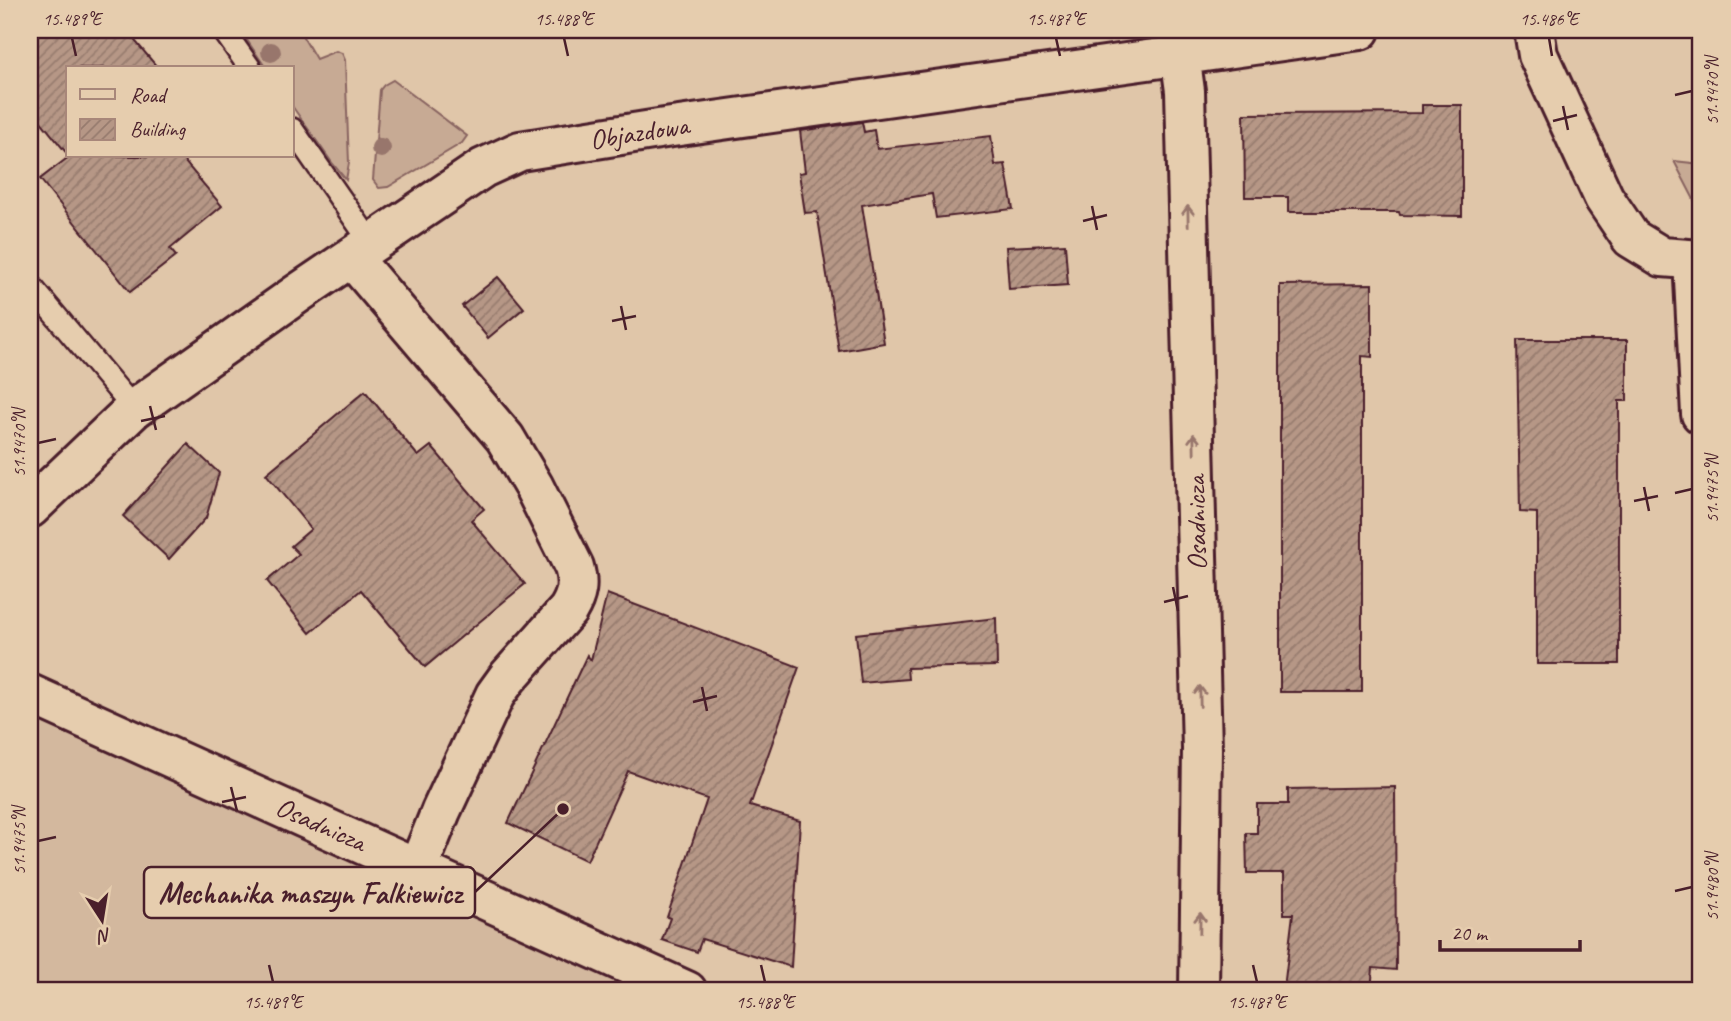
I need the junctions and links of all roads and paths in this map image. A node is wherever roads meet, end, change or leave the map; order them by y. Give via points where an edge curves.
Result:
1 (223, 30) edge
2 (1360, 30) edge
3 (1534, 30) edge
4 (1180, 54) junction
5 (249, 66) edge
6 (294, 132) edge
7 (362, 251) junction
8 (1697, 260) edge
9 (30, 285) edge
10 (134, 410) junction
11 (1701, 414) edge
12 (30, 508) edge
13 (30, 694) edge
14 (418, 868) junction
15 (687, 991) edge
16 (1199, 991) edge

1 - 5 lane
2 - 4 street, Objazdowa
3 - 8 street via 1538,55 1604,198 1631,238 1662,257
4 - 7 street, Objazdowa via 520,151 483,168
16 -> 4 street, Osadnicza via 1202,750 1185,91
6 - 7 lane
7 - 10 street, Objazdowa
7 - 14 street via 505,438 534,487 578,581 568,610 495,695
8 - 11 street
9 - 10 lane
10 - 12 street, Objazdowa
13 - 14 street, Osadnicza
14 - 15 street, Osadnicza

